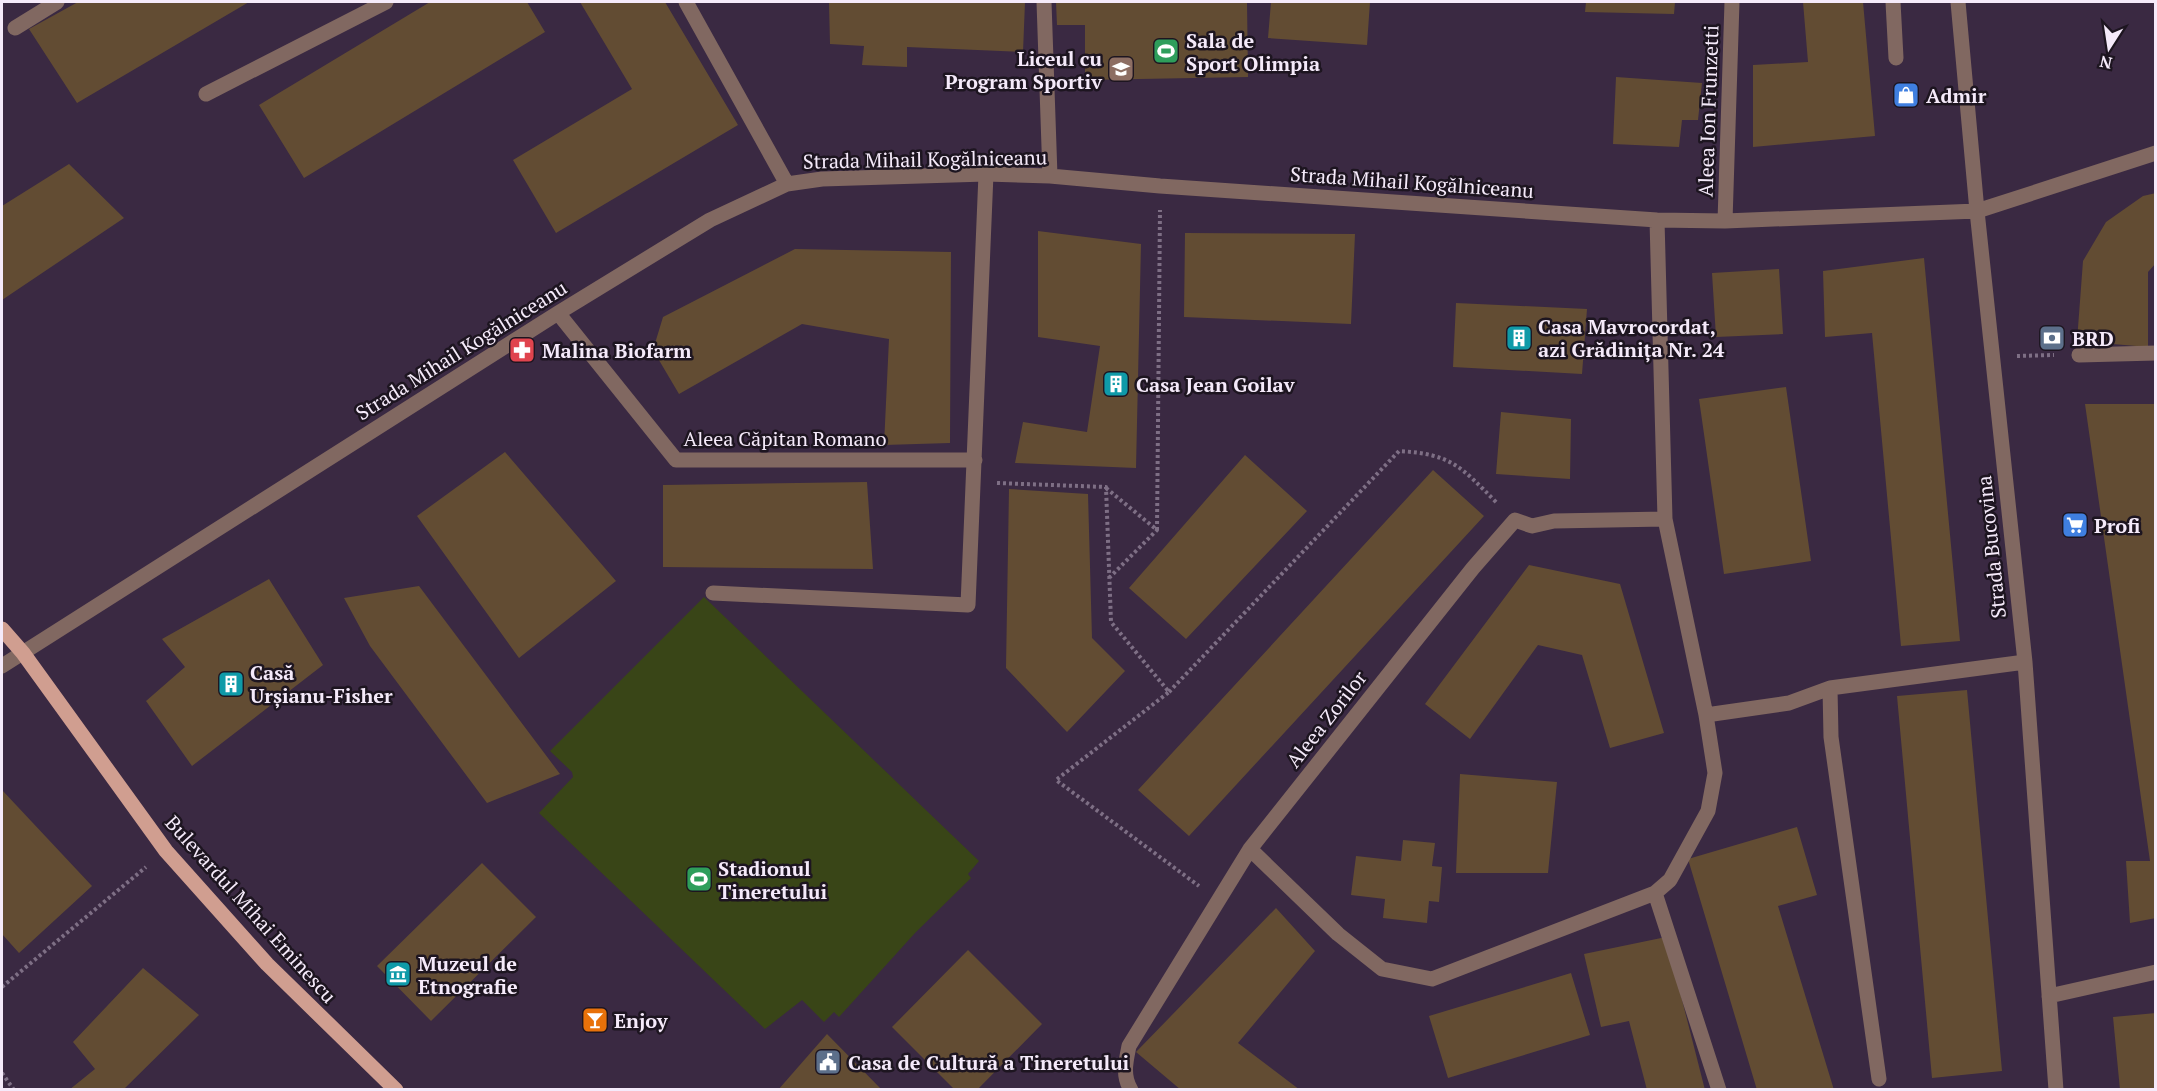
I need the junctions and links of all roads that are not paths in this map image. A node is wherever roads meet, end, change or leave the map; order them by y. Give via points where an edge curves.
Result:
1 (57, 2) edge
2 (386, 2) edge
3 (686, 2) edge
4 (1044, 2) edge
5 (1732, 2) edge
6 (1893, 2) edge
7 (1958, 2) edge
8 (15, 28) dead end
9 (1896, 58) dead end
10 (206, 94) dead end
11 (2156, 153) edge
12 (986, 174) junction
13 (1050, 176) junction
14 (787, 184) junction
15 (1977, 211) junction
16 (1657, 220) junction
17 (1725, 221) junction
18 (558, 313) junction
19 (2156, 353) edge
20 (2079, 355) road end
21 (975, 459) junction
22 (1665, 519) junction
23 (713, 593) dead end
24 (2, 629) edge
25 (23, 653) junction
26 (2025, 662) junction
27 (2, 666) edge
28 (1830, 687) junction
29 (1706, 715) junction
30 (1250, 849) junction
31 (1655, 893) junction
32 (2156, 972) edge
33 (2049, 996) junction
34 (1879, 1079) dead end
35 (396, 1089) edge
36 (1131, 1089) edge
37 (1719, 1089) edge
38 (2056, 1089) edge

1 - 8 street
2 - 10 street
3 - 14 street
4 - 13 street
5 - 17 street, Aleea Ion Frunzetti
6 - 9 street
7 - 15 street, Strada Bucovina
11 - 15 street, Strada Mihail Kogălniceanu
12 - 13 street, Strada Mihail Kogălniceanu
12 - 14 street, Strada Mihail Kogălniceanu via 822,179
12 - 21 street
13 - 16 street, Strada Mihail Kogălniceanu
14 - 18 street, Strada Mihail Kogălniceanu via 710,220
15 - 17 street, Strada Mihail Kogălniceanu
15 - 26 street, Strada Bucovina
16 - 17 street, Strada Mihail Kogălniceanu
16 - 22 street
18 - 21 street, Aleea Căpitan Romano via 676,460
18 - 25 street, Strada Mihail Kogălniceanu
19 - 20 street
21 - 23 street via 968,605
22 - 29 street
22 - 30 street, Aleea Zorilor via 1554,521 1532,526 1515,520
24 - 25 main road, Bulevardul Mihai Eminescu
25 - 27 street, Strada Mihail Kogălniceanu
25 - 35 main road, Bulevardul Mihai Eminescu via 166,851 267,964
26 - 28 street
26 - 33 street, Strada Bucovina
28 - 29 street via 1789,703
28 - 34 street via 1831,737
29 - 31 street via 1714,773 1708,811 1670,879
30 - 31 street via 1338,934 1382,969 1432,979
30 - 36 street, Aleea Zorilor via 1128,1046 1126,1083
31 - 37 street
32 - 33 street
33 - 38 street, Strada Bucovina

